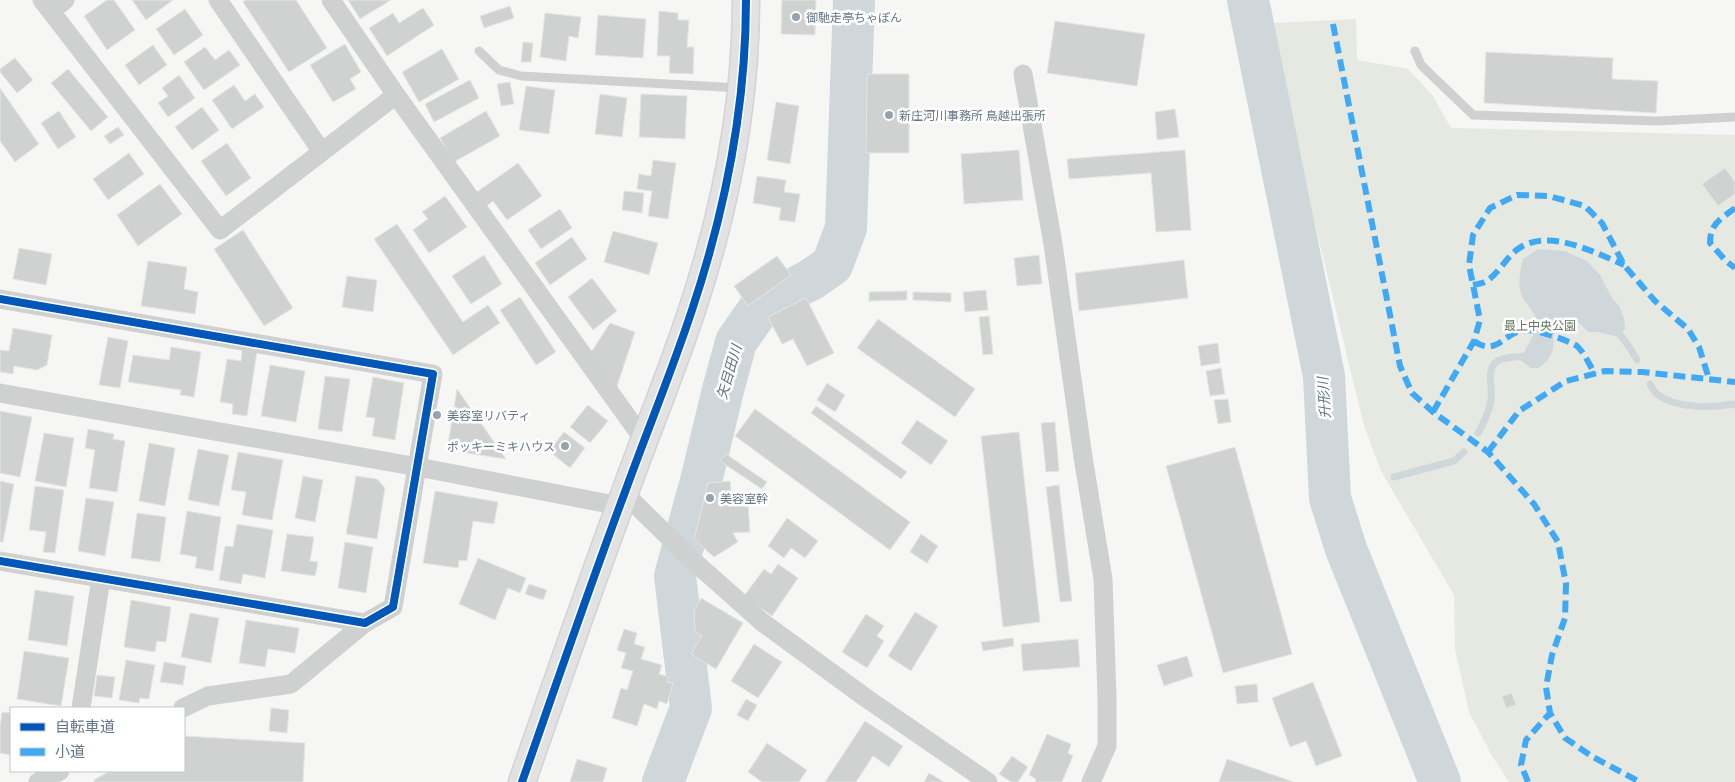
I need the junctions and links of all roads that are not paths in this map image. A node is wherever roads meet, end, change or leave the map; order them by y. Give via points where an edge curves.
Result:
1 (218, 0) edge
2 (331, 0) edge
3 (746, 0) edge
4 (53, 4) edge
5 (478, 51) dead end
6 (1415, 51) dead end
7 (1023, 74) dead end
8 (740, 88) junction
9 (396, 95) junction
10 (1735, 117) edge
11 (322, 152) junction
12 (0, 299) edge
13 (0, 393) edge
14 (644, 440) junction
15 (418, 467) junction
16 (622, 500) junction
17 (0, 561) edge
18 (101, 578) junction
19 (365, 623) junction
20 (81, 707) edge
21 (185, 707) edge
22 (58, 772) edge
23 (38, 782) edge
24 (522, 782) edge
25 (988, 782) edge
26 (1091, 782) edge

1 - 11 street
2 - 9 street
3 - 8 street
4 - 11 street via 220,230
5 - 8 lane via 499,70 521,76
6 - 10 lane via 1421,65 1473,115 1657,121
7 - 26 street via 1053,244 1103,579 1107,746
8 - 14 street via 724,198 692,310
9 - 11 street
9 - 14 street
12 - 15 street via 433,374
13 - 15 street
14 - 16 street
15 - 16 street
15 - 19 street via 393,607
16 - 24 street
16 - 25 street via 668,536 762,622
17 - 18 street
18 - 19 street
18 - 20 street
19 - 21 street via 291,684 208,696
22 - 23 street

